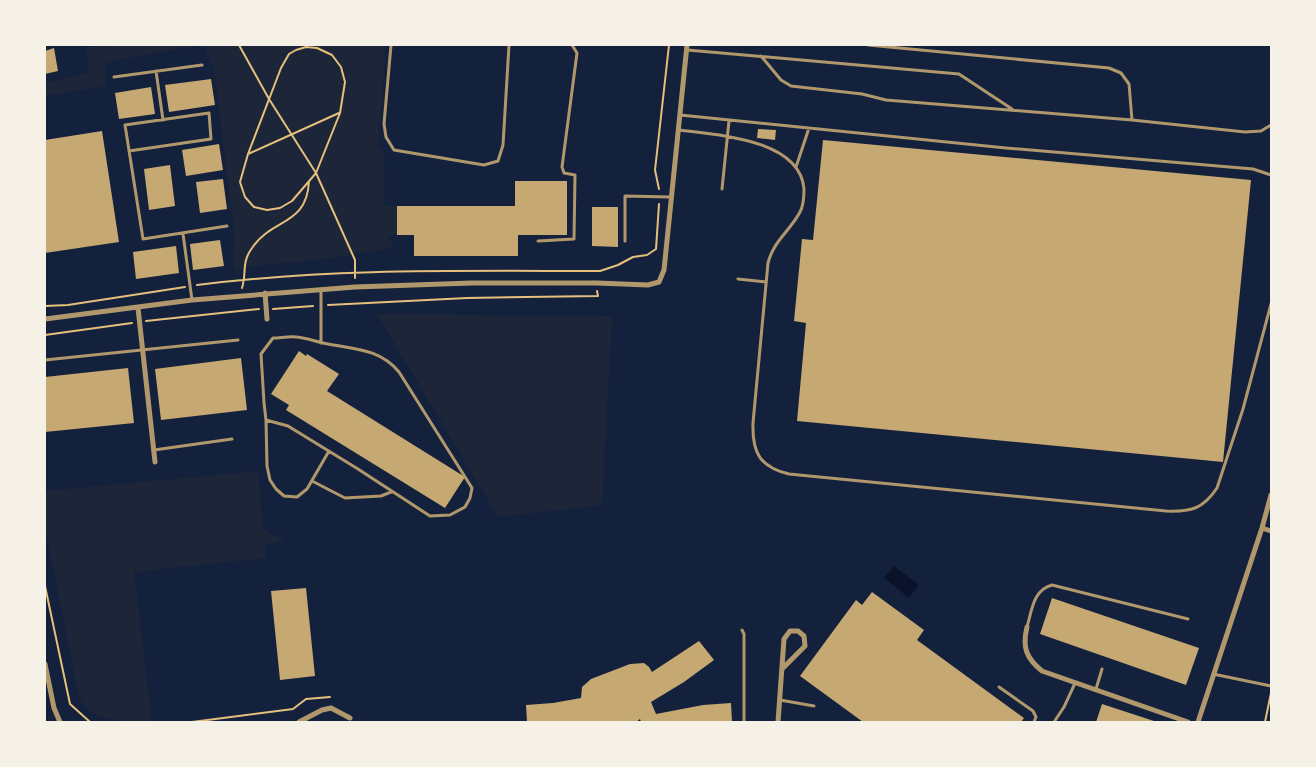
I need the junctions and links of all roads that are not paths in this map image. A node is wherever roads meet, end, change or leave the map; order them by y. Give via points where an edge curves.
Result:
1 (391, 45) edge
2 (509, 45) edge
3 (572, 45) edge
4 (868, 45) edge
5 (881, 46) edge
6 (687, 47) edge
7 (761, 56) junction
8 (202, 65) dead end
9 (156, 71) junction
10 (114, 77) dead end
11 (1012, 109) junction
12 (680, 115) junction
13 (163, 120) junction
14 (729, 120) junction
15 (1132, 120) junction
16 (1271, 126) edge
17 (809, 128) junction
18 (678, 130) junction
19 (727, 137) junction
20 (129, 151) junction
21 (796, 168) junction
22 (1271, 175) edge
23 (722, 189) dead end
24 (672, 197) junction
25 (227, 226) dead end
26 (183, 234) junction
27 (625, 240) dead end
28 (538, 241) dead end
29 (738, 279) dead end
30 (766, 282) junction
31 (321, 289) junction
32 (266, 294) junction
33 (192, 300) junction
34 (1271, 304) edge
35 (138, 308) junction
36 (45, 319) edge
37 (267, 319) dead end
38 (238, 340) dead end
39 (321, 343) junction
40 (142, 349) junction
41 (45, 360) edge
42 (266, 420) junction
43 (232, 438) dead end
44 (153, 450) junction
45 (329, 451) junction
46 (154, 462) dead end
47 (312, 481) junction
48 (391, 492) junction
49 (1271, 494) edge
50 (1262, 528) junction
51 (1271, 531) edge
52 (1188, 620) dead end
53 (1027, 627) joint
54 (742, 630) dead end
55 (45, 664) edge
56 (782, 669) junction
57 (1102, 669) dead end
58 (1213, 674) junction
59 (1075, 682) junction
60 (1271, 686) edge
61 (999, 687) dead end
62 (1096, 689) junction
63 (780, 700) junction
64 (814, 706) dead end
65 (350, 718) dead end
66 (60, 722) edge
67 (299, 722) edge
68 (744, 722) edge
69 (778, 722) edge
70 (1034, 722) edge
71 (1054, 722) edge
72 (1188, 722) edge
73 (1198, 722) edge

1 - 2 lane via 384,124 386,137 394,150 484,165 498,161 502,145
3 - 28 lane via 576,53 562,167 564,173 575,175 574,239
4 - 5 lane
5 - 15 lane via 1109,68 1121,73 1129,84
6 - 7 lane
6 - 12 street
7 - 11 lane via 959,74
7 - 11 lane via 781,80 791,86 886,100
8 - 9 lane
9 - 10 lane
9 - 13 lane
11 - 15 lane
12 - 14 lane
12 - 18 street
13 - 20 lane via 125,125
13 - 20 lane via 209,113 211,139
14 - 17 lane
14 - 19 lane
15 - 16 lane via 1245,132 1261,131
17 - 21 lane
17 - 22 lane via 1253,169
18 - 19 lane
18 - 24 street
19 - 21 lane via 770,148 782,154
19 - 23 lane
20 - 26 lane via 144,239
21 - 30 lane via 803,183 801,211 771,252
24 - 27 lane via 625,196
24 - 31 street via 664,270 659,282 648,285 472,283
25 - 26 lane
26 - 33 lane
29 - 30 lane
30 - 34 lane via 752,440 762,461 770,467 790,474 1166,511 1193,510 1210,498 1217,488 1243,409
31 - 32 street
31 - 39 lane
32 - 33 street
32 - 37 street
33 - 35 street
35 - 36 street
35 - 40 street
38 - 40 lane
39 - 42 lane via 296,337 273,338 261,354
39 - 48 lane via 360,349 391,362 472,488 465,507 450,515 430,516
40 - 41 lane
40 - 44 street
42 - 45 lane via 288,426
42 - 47 lane via 267,466 276,489 284,496 297,497
43 - 44 lane
44 - 46 street
45 - 47 lane
45 - 48 lane
47 - 48 lane via 346,498 381,496
49 - 50 street
50 - 51 street
50 - 58 street
52 - 53 lane via 1052,585 1037,593
53 - 59 street via 1024,640 1031,662 1042,671
54 - 68 lane
55 - 66 street
56 - 56 street via 805,646 804,636 798,630 790,631 784,639
56 - 63 street
57 - 62 lane
58 - 60 lane
58 - 73 street
59 - 62 street
59 - 71 lane
61 - 70 lane via 1033,711
62 - 72 street
63 - 64 lane
63 - 69 street
65 - 67 street via 331,708

